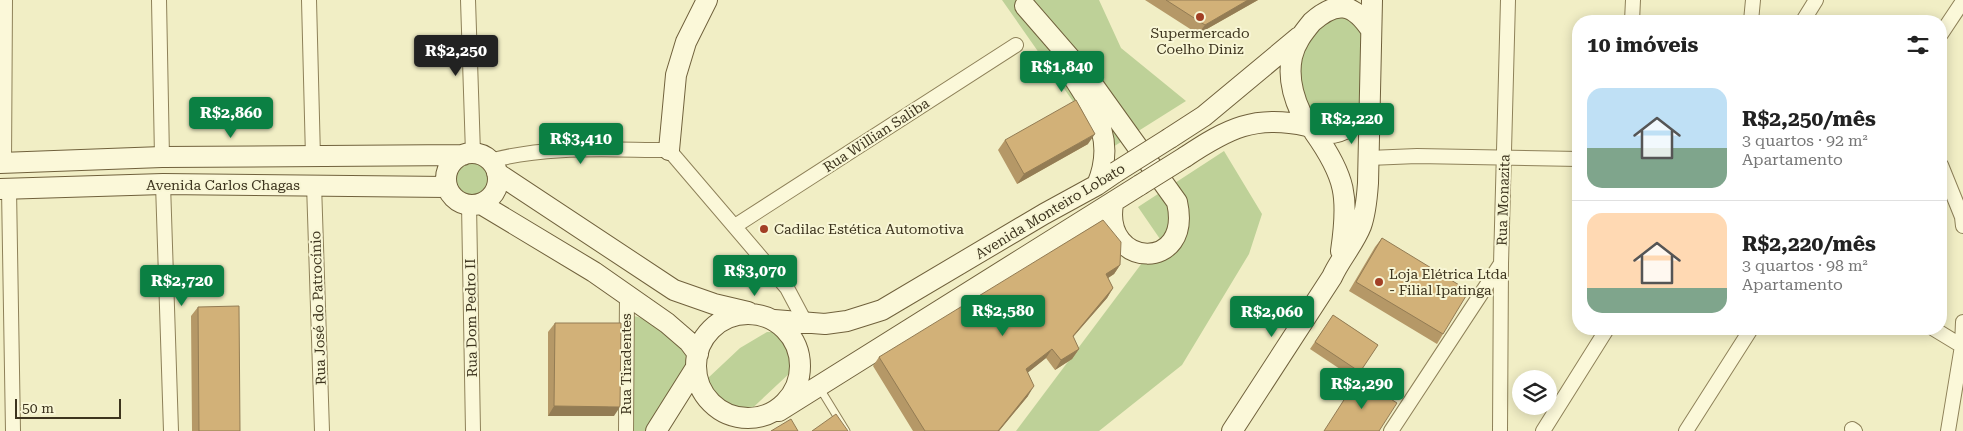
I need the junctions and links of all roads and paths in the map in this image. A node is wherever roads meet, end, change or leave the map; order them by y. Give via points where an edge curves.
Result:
1 (4, 0) edge
2 (159, 0) edge
3 (309, 0) edge
4 (468, 0) edge
5 (707, 0) edge
6 (1372, 0) edge
7 (1508, 0) edge
8 (1634, 0) edge
9 (1753, 0) edge
10 (1816, 0) edge
11 (1963, 1) edge
12 (1023, 3) edge
13 (1328, 4) edge
14 (1633, 15) edge
15 (1752, 15) edge
16 (1807, 15) edge
17 (1947, 25) edge
18 (1371, 30) junction
19 (1300, 36) junction
20 (1016, 45) dead end
21 (1369, 108) junction
22 (1310, 129) junction
23 (669, 150) junction
24 (162, 157) junction
25 (313, 157) junction
26 (1369, 158) junction
27 (1504, 158) junction
28 (1572, 159) edge
29 (481, 160) junction
30 (2, 163) edge
31 (1947, 180) edge
32 (163, 184) junction
33 (314, 184) junction
34 (1097, 185) junction
35 (447, 186) junction
36 (5, 189) edge
37 (1947, 195) edge
38 (1955, 201) junction
39 (475, 204) junction
40 (1113, 204) junction
41 (736, 226) junction
42 (1963, 226) edge
43 (1340, 259) junction
44 (1500, 264) junction
45 (627, 296) junction
46 (766, 317) junction
47 (804, 320) junction
48 (1963, 322) edge
49 (1603, 335) edge
50 (1747, 335) edge
51 (1944, 335) edge
52 (1962, 346) edge
53 (696, 361) junction
54 (819, 387) junction
55 (776, 414) junction
56 (13, 431) edge
57 (171, 431) edge
58 (322, 431) edge
59 (473, 431) edge
60 (626, 431) edge
61 (656, 431) edge
62 (742, 431) edge
63 (846, 431) edge
64 (1232, 431) edge
65 (1391, 431) edge
66 (1500, 431) edge
67 (1543, 431) edge
68 (1686, 431) edge
69 (1948, 431) edge

1 - 30 street
2 - 24 street
3 - 25 street
4 - 29 street
5 - 23 main road via 686,42 676,75
6 - 18 main road
7 - 27 street, Rua Monazita
8 - 14 street
9 - 15 street
10 - 16 street
11 - 17 street
12 - 34 main road via 1083,92 1101,126 1106,159
12 - 40 main road via 1091,82 1177,202 1179,231 1173,243 1155,254 1127,249 1114,228 1111,217
13 - 18 main road via 1359,12
13 - 19 main road
18 - 21 main road
19 - 22 main road via 1291,58 1290,71 1292,86
19 - 34 main road, Avenida Monteiro Lobato, bridge via 1204,116
20 - 41 street, Rua Willian Saliba
21 - 22 main road via 1359,120 1331,134
21 - 26 main road
22 - 40 main road, Avenida Monteiro Lobato, bridge via 1288,122 1244,124 1215,137
22 - 43 main road via 1336,166 1345,191 1346,218
23 - 29 street via 548,151
23 - 41 street
24 - 25 main road, Avenida Carlos Chagas
24 - 30 main road, Avenida Carlos Chagas
25 - 29 main road, Avenida Carlos Chagas
26 - 27 street
26 - 43 main road via 1365,210 1360,227
27 - 28 street
27 - 44 street, Rua Monazita
29 - 35 main road via 451,164 447,171
29 - 39 main road via 496,188 488,200
29 - 46 main road via 674,290
31 - 38 street
32 - 33 main road, Avenida Carlos Chagas
32 - 36 main road, Avenida Carlos Chagas
32 - 57 street
33 - 35 main road, Avenida Carlos Chagas
33 - 58 street, Rua José do Patrocínio
34 - 47 main road, Avenida Monteiro Lobato via 882,310 825,324
35 - 39 main road via 456,200
36 - 56 street
37 - 38 street
38 - 42 street
39 - 45 main road via 594,272
39 - 59 street, Rua Dom Pedro II
40 - 54 main road, Avenida Monteiro Lobato
41 - 47 street via 787,288
43 - 64 main road via 1332,277
44 - 65 street
44 - 66 street, Rua Monazita
45 - 53 main road via 668,323 689,342
45 - 60 street, Rua Tiradentes
46 - 47 main road, Avenida Monteiro Lobato
46 - 53 main road via 734,315 713,326 699,346
46 - 55 main road via 787,330 801,361 800,378 788,401
48 - 52 street
49 - 67 street
50 - 68 street
51 - 52 street
52 - 69 street
53 - 55 main road via 698,383 704,396 725,414 739,419
53 - 61 main road
54 - 55 main road, Avenida Monteiro Lobato
54 - 63 lane
55 - 62 main road, Avenida Monteiro Lobato

